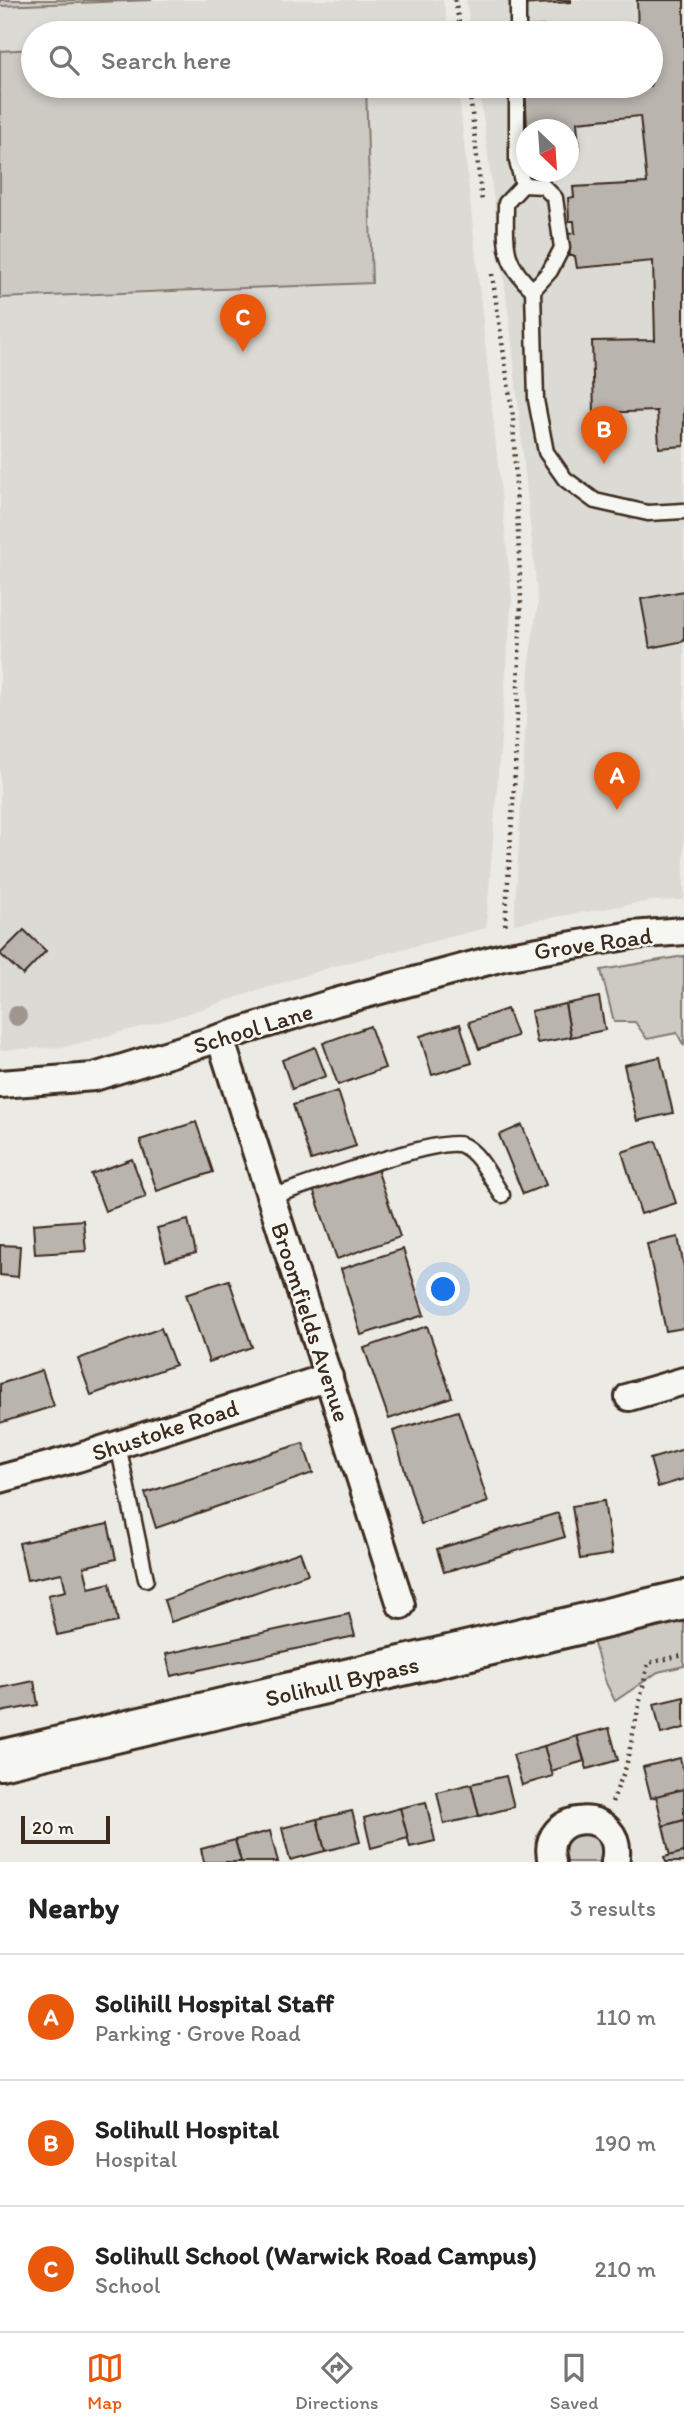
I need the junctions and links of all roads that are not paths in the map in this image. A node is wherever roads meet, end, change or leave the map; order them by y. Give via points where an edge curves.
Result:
1 (518, 0) edge
2 (518, 21) edge
3 (517, 98) edge
4 (523, 185) junction
5 (533, 290) junction
6 (684, 511) edge
7 (684, 931) edge
8 (503, 957) joint
9 (220, 1038) junction
10 (0, 1084) edge
11 (502, 1195) dead end
12 (271, 1198) junction
13 (329, 1377) junction
14 (684, 1381) edge
15 (629, 1396) dead end
16 (118, 1445) junction
17 (0, 1479) edge
18 (146, 1579) dead end
19 (684, 1600) edge
20 (401, 1605) dead end
21 (0, 1760) edge
22 (543, 1860) edge
23 (615, 1862) edge

1 - 2 lane
3 - 4 lane via 517,161
4 - 5 lane via 506,203 506,253 517,276
4 - 5 lane via 543,186 555,198 562,247
5 - 6 lane via 536,400 546,452 565,479 595,501 648,513
7 - 8 street, Grove Road
8 - 9 street, School Lane
9 - 10 street, School Lane via 94,1077
9 - 12 street, Broomfields Avenue
11 - 12 lane via 478,1158 461,1145 445,1144
12 - 13 street, Broomfields Avenue
13 - 16 street, Shustoke Road
13 - 20 street, Broomfields Avenue
14 - 15 street
16 - 17 street, Shustoke Road
16 - 18 lane
19 - 21 highway, Solihull Bypass
22 - 23 street via 561,1828 593,1820 611,1833

